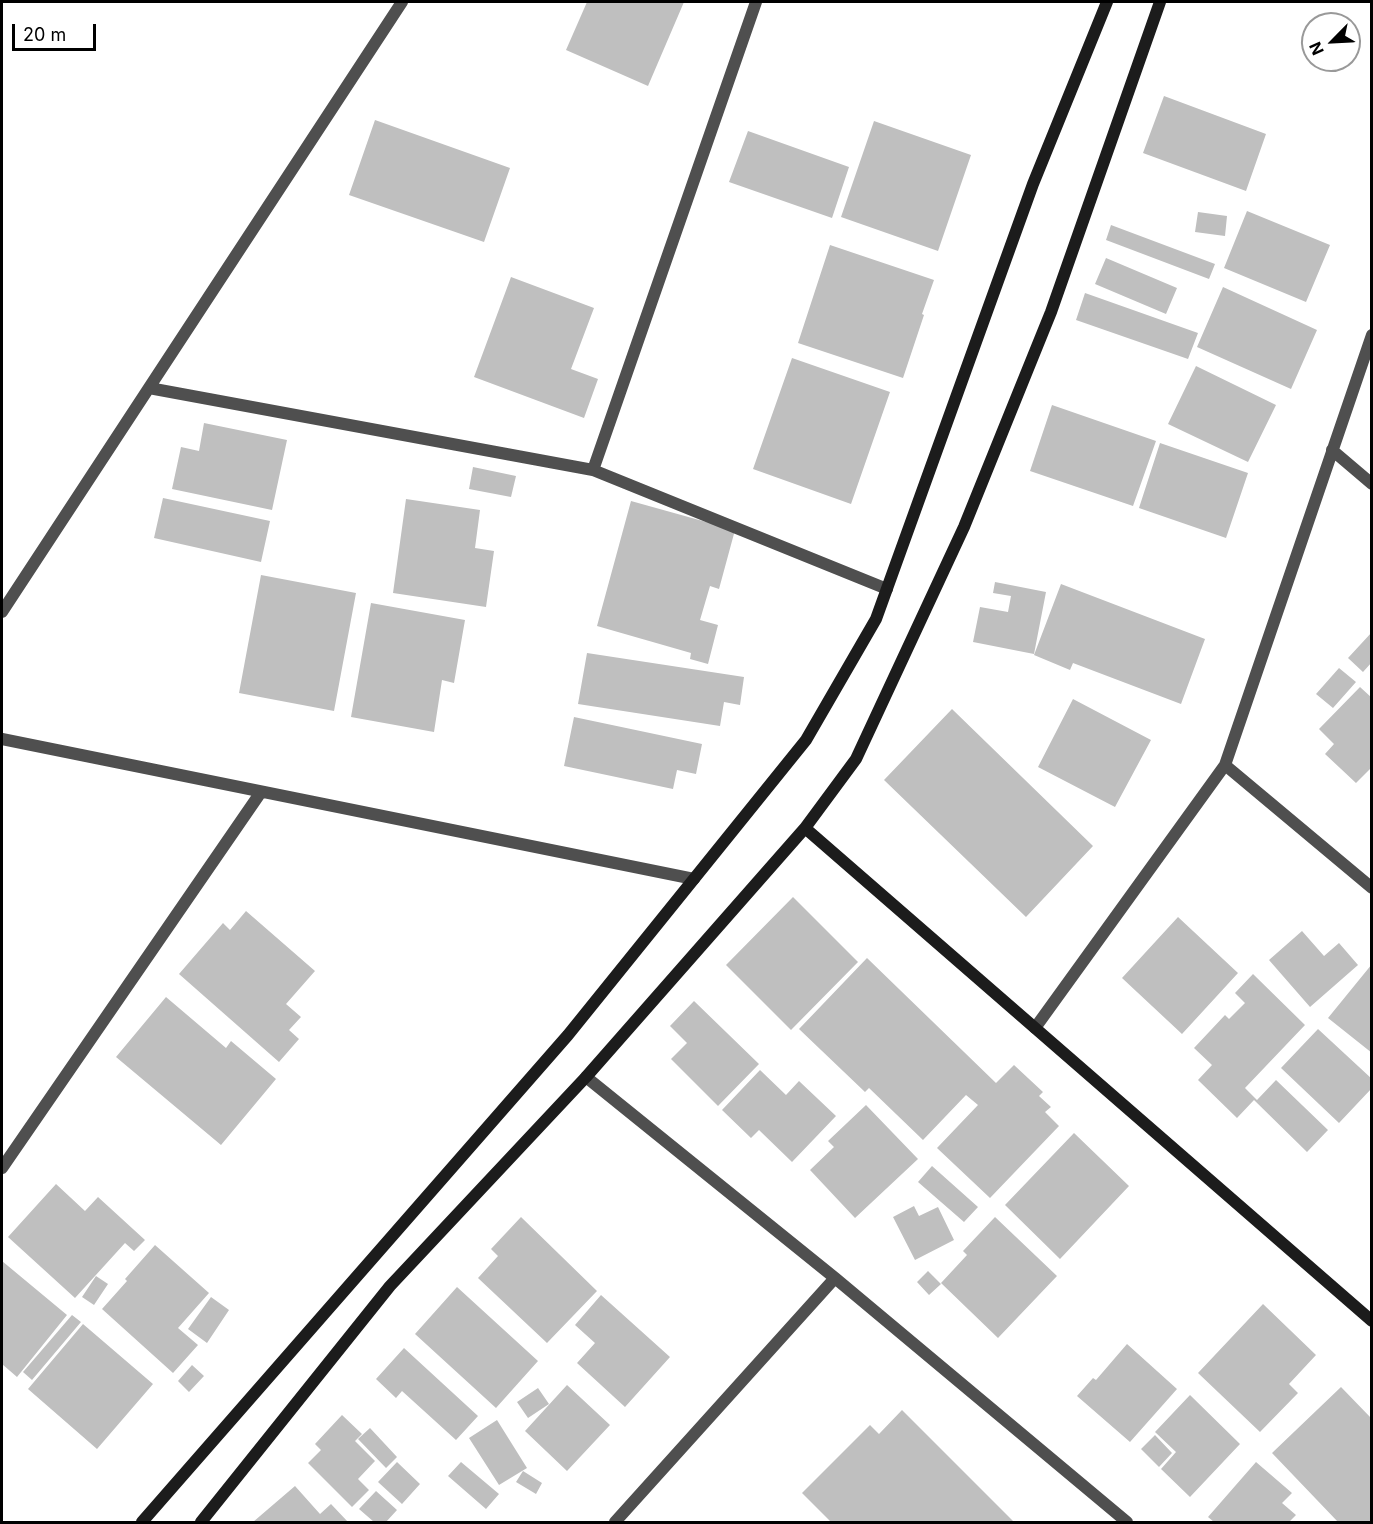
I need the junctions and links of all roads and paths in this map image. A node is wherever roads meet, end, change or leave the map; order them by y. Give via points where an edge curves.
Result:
1 (402, 2) edge
2 (756, 2) edge
3 (1107, 2) edge
4 (1161, 2) edge
5 (1371, 335) edge
6 (149, 388) junction
7 (1332, 450) junction
8 (593, 470) junction
9 (1371, 484) edge
10 (887, 589) junction
11 (2, 612) edge
12 (2, 739) edge
13 (1225, 765) junction
14 (261, 792) junction
15 (805, 828) junction
16 (694, 879) junction
17 (1371, 888) edge
18 (1035, 1028) junction
19 (586, 1077) junction
20 (2, 1168) edge
21 (835, 1278) junction
22 (1371, 1321) edge
23 (142, 1522) edge
24 (202, 1522) edge
25 (615, 1522) edge
26 (1127, 1522) edge

1 - 6 street
2 - 8 street
3 - 10 street via 1033,183
4 - 15 street via 1051,312 964,527 856,759
5 - 7 street
6 - 8 street
6 - 11 street
7 - 9 street
7 - 13 street
8 - 10 street
10 - 16 street via 876,619 806,740
12 - 14 street
13 - 17 street
13 - 18 street
14 - 16 street
14 - 20 street
15 - 18 street
15 - 19 street
16 - 23 street via 568,1035
18 - 22 street
19 - 21 street
19 - 24 street via 390,1286
21 - 25 street
21 - 26 street

